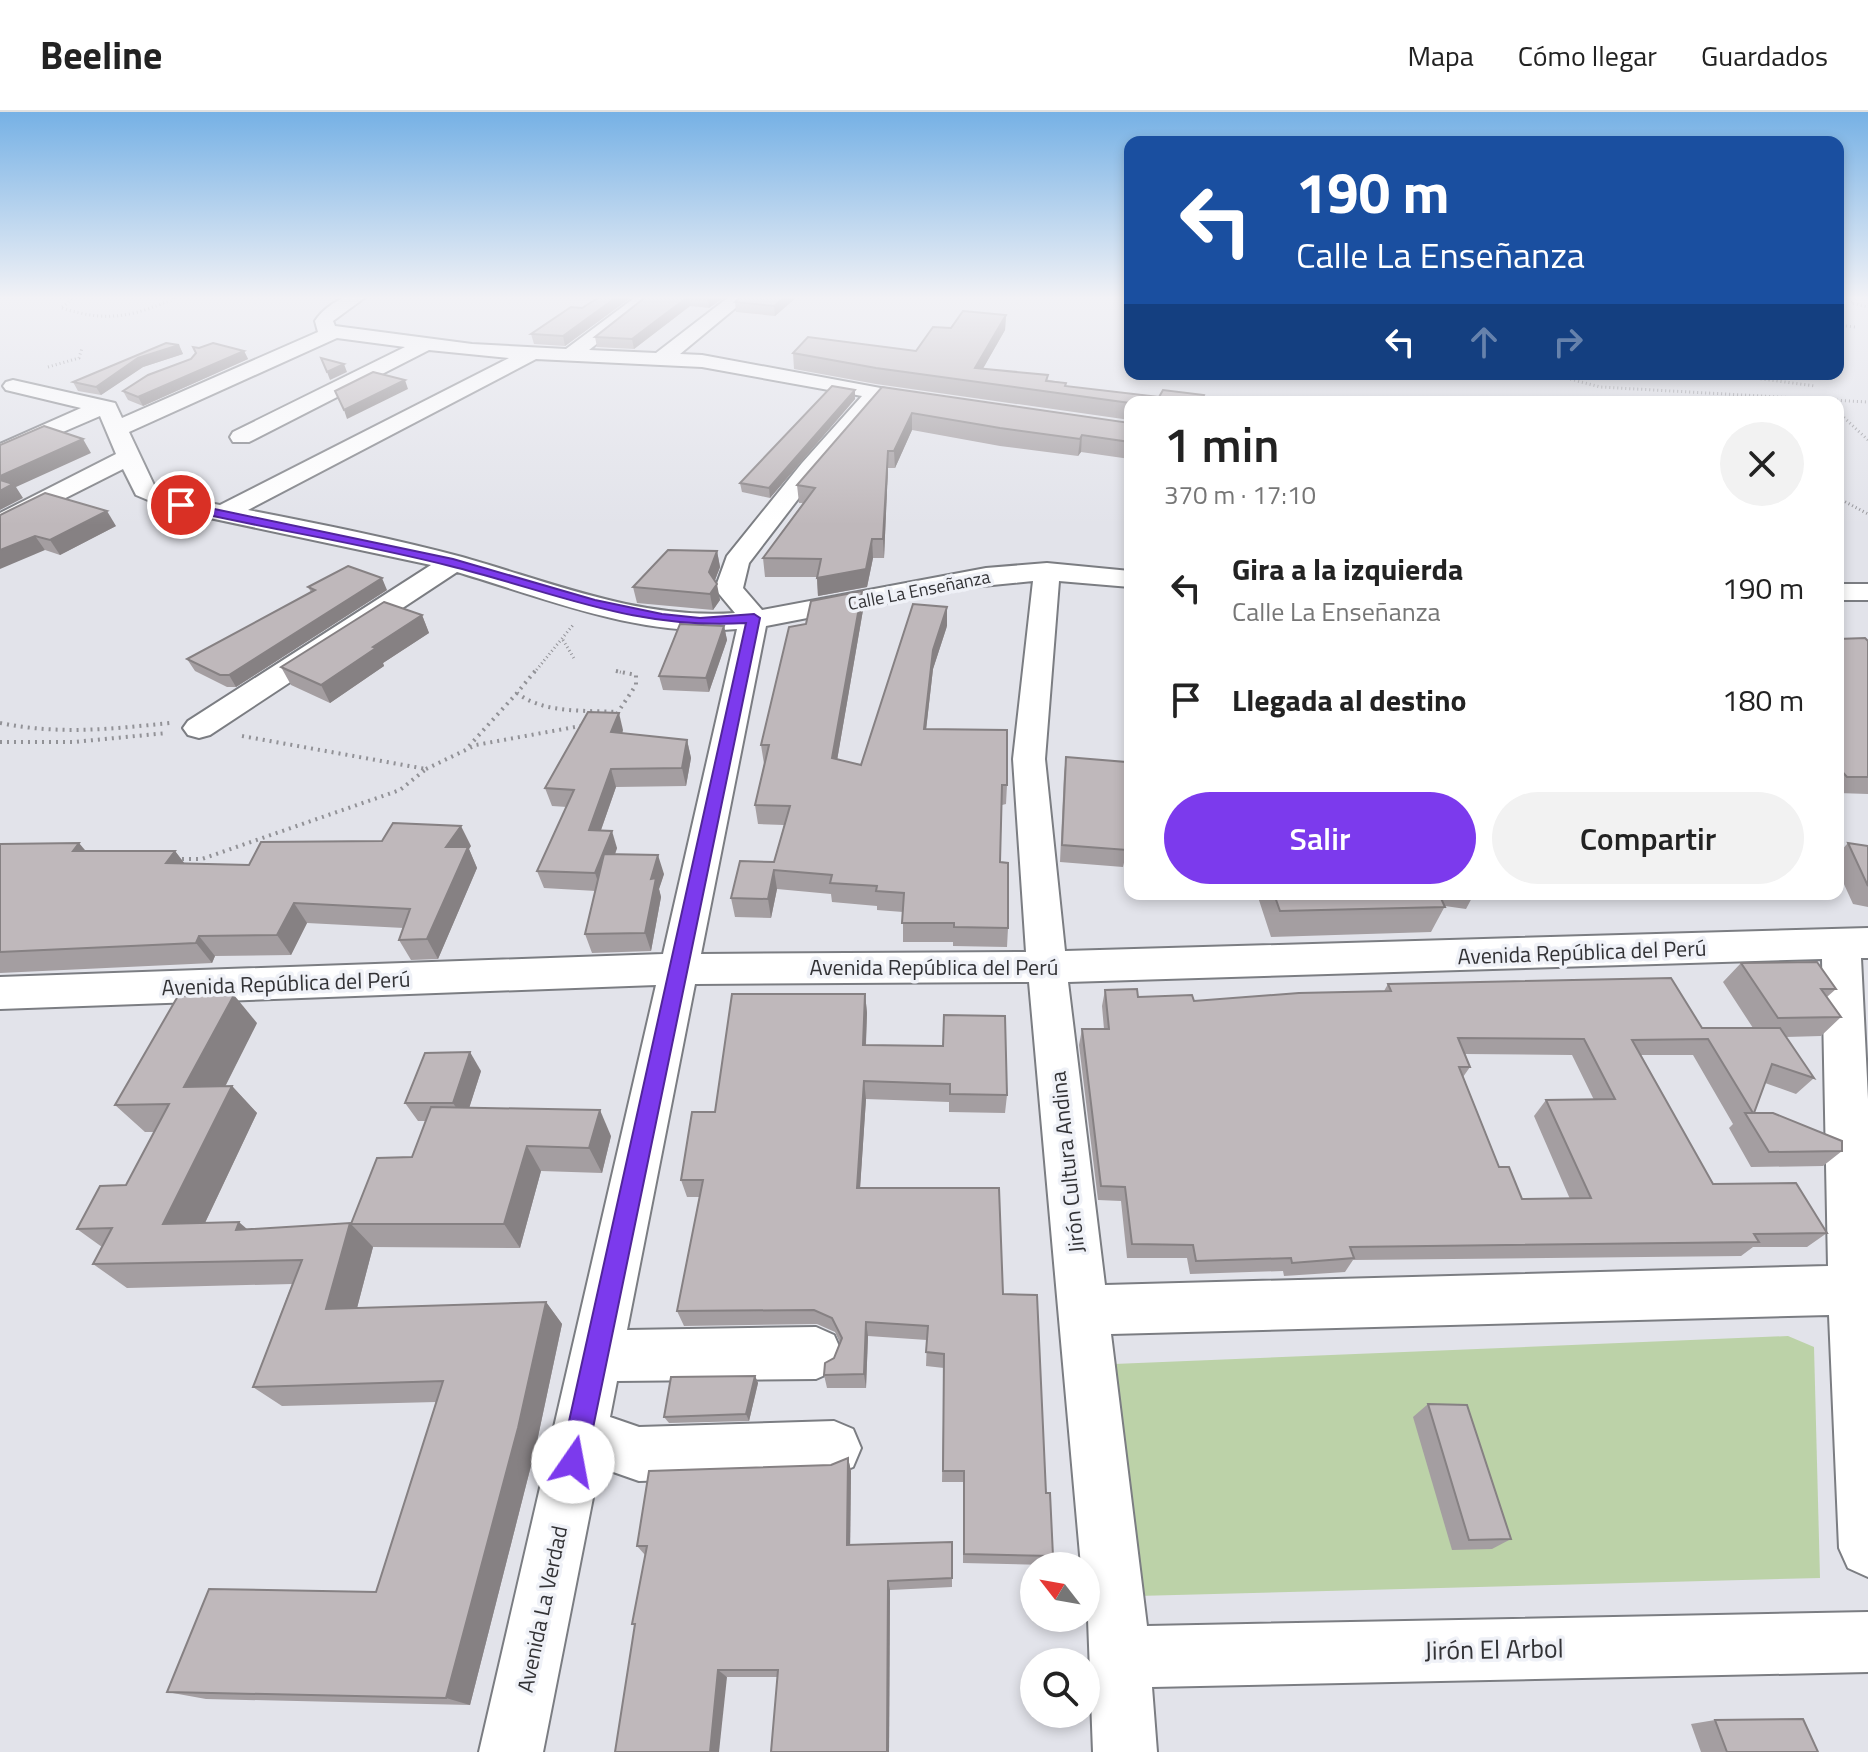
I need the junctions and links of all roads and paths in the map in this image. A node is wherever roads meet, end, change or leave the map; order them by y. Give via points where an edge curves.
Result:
1 (240, 373) edge
2 (369, 373) edge
3 (494, 373) edge
4 (765, 373) edge
5 (188, 374) edge
6 (223, 380) junction
7 (1574, 380) edge
8 (1770, 380) edge
9 (13, 386) dead end
10 (1815, 386) dead end
11 (876, 393) junction
12 (1735, 396) edge
13 (921, 400) edge
14 (1844, 401) edge
15 (1868, 402) edge
16 (111, 409) junction
17 (1844, 418) edge
18 (241, 437) dead end
19 (1868, 440) edge
20 (0, 452) edge
21 (129, 457) junction
22 (1844, 501) edge
23 (222, 514) junction
24 (1868, 514) edge
25 (0, 523) edge
26 (453, 563) junction
27 (1047, 571) junction
28 (1124, 578) edge
29 (1844, 592) edge
30 (1868, 592) edge
31 (592, 604) junction
32 (754, 618) junction
33 (563, 640) junction
34 (575, 660) dead end
35 (616, 671) dead end
36 (517, 693) junction
37 (618, 712) junction
38 (607, 721) edge
39 (0, 723) edge
40 (597, 723) edge
41 (199, 728) junction
42 (169, 733) dead end
43 (240, 739) dead end
44 (0, 742) edge
45 (286, 743) junction
46 (466, 750) junction
47 (426, 769) junction
48 (171, 859) edge
49 (1855, 944) edge
50 (1047, 967) junction
51 (677, 969) junction
52 (0, 993) edge
53 (1853, 1290) junction
54 (1082, 1310) junction
55 (816, 1353) dead end
56 (595, 1356) junction
57 (579, 1433) junction
58 (834, 1448) dead end
59 (1868, 1548) edge
60 (1868, 1642) edge
61 (1120, 1657) junction
62 (511, 1752) edge
63 (1125, 1752) edge

1 - 6 street
2 - 18 street
3 - 23 street
4 - 11 street
5 - 6 street
6 - 16 street via 163,400
7 - 12 path via 1600,387
8 - 10 path
9 - 16 street
11 - 13 street
11 - 32 street via 736,562 729,589
14 - 15 path
16 - 20 street
16 - 21 street, Calle La Enseñanza
17 - 19 path
21 - 23 street, Calle La Enseñanza via 144,490
21 - 25 street
22 - 24 path
23 - 26 street, Calle La Enseñanza
26 - 31 street, Calle La Enseñanza
26 - 41 street
27 - 28 street, Calle La Enseñanza
27 - 32 street, Calle La Enseñanza via 939,583
27 - 50 street, Jirón Cultura Andina via 1029,759
29 - 30 street
31 - 32 street, Calle La Enseñanza via 700,622
31 - 33 path
32 - 51 street, Avenida La Verdad
33 - 34 path
33 - 36 path
35 - 37 path via 636,675 636,685
36 - 37 path via 523,701
36 - 46 path
37 - 38 path via 617,718
39 - 41 path via 41,731 167,722
40 - 46 path
41 - 45 path
42 - 44 path
43 - 45 path
45 - 47 path
46 - 47 path
47 - 48 path via 400,790 346,810 202,859
49 - 50 street, Avenida República del Perú
49 - 53 street
50 - 51 street, Avenida República del Perú
50 - 54 street, Jirón Cultura Andina
51 - 52 street, Avenida República del Perú
51 - 56 street, Avenida La Verdad
53 - 54 street
53 - 59 street
54 - 61 street, Jirón Cultura Andina
55 - 56 street
56 - 57 street, Avenida La Verdad
57 - 58 street via 639,1454
57 - 62 street, Avenida La Verdad
60 - 61 street, Jirón El Arbol
61 - 63 street, Jirón Cultura Andina

